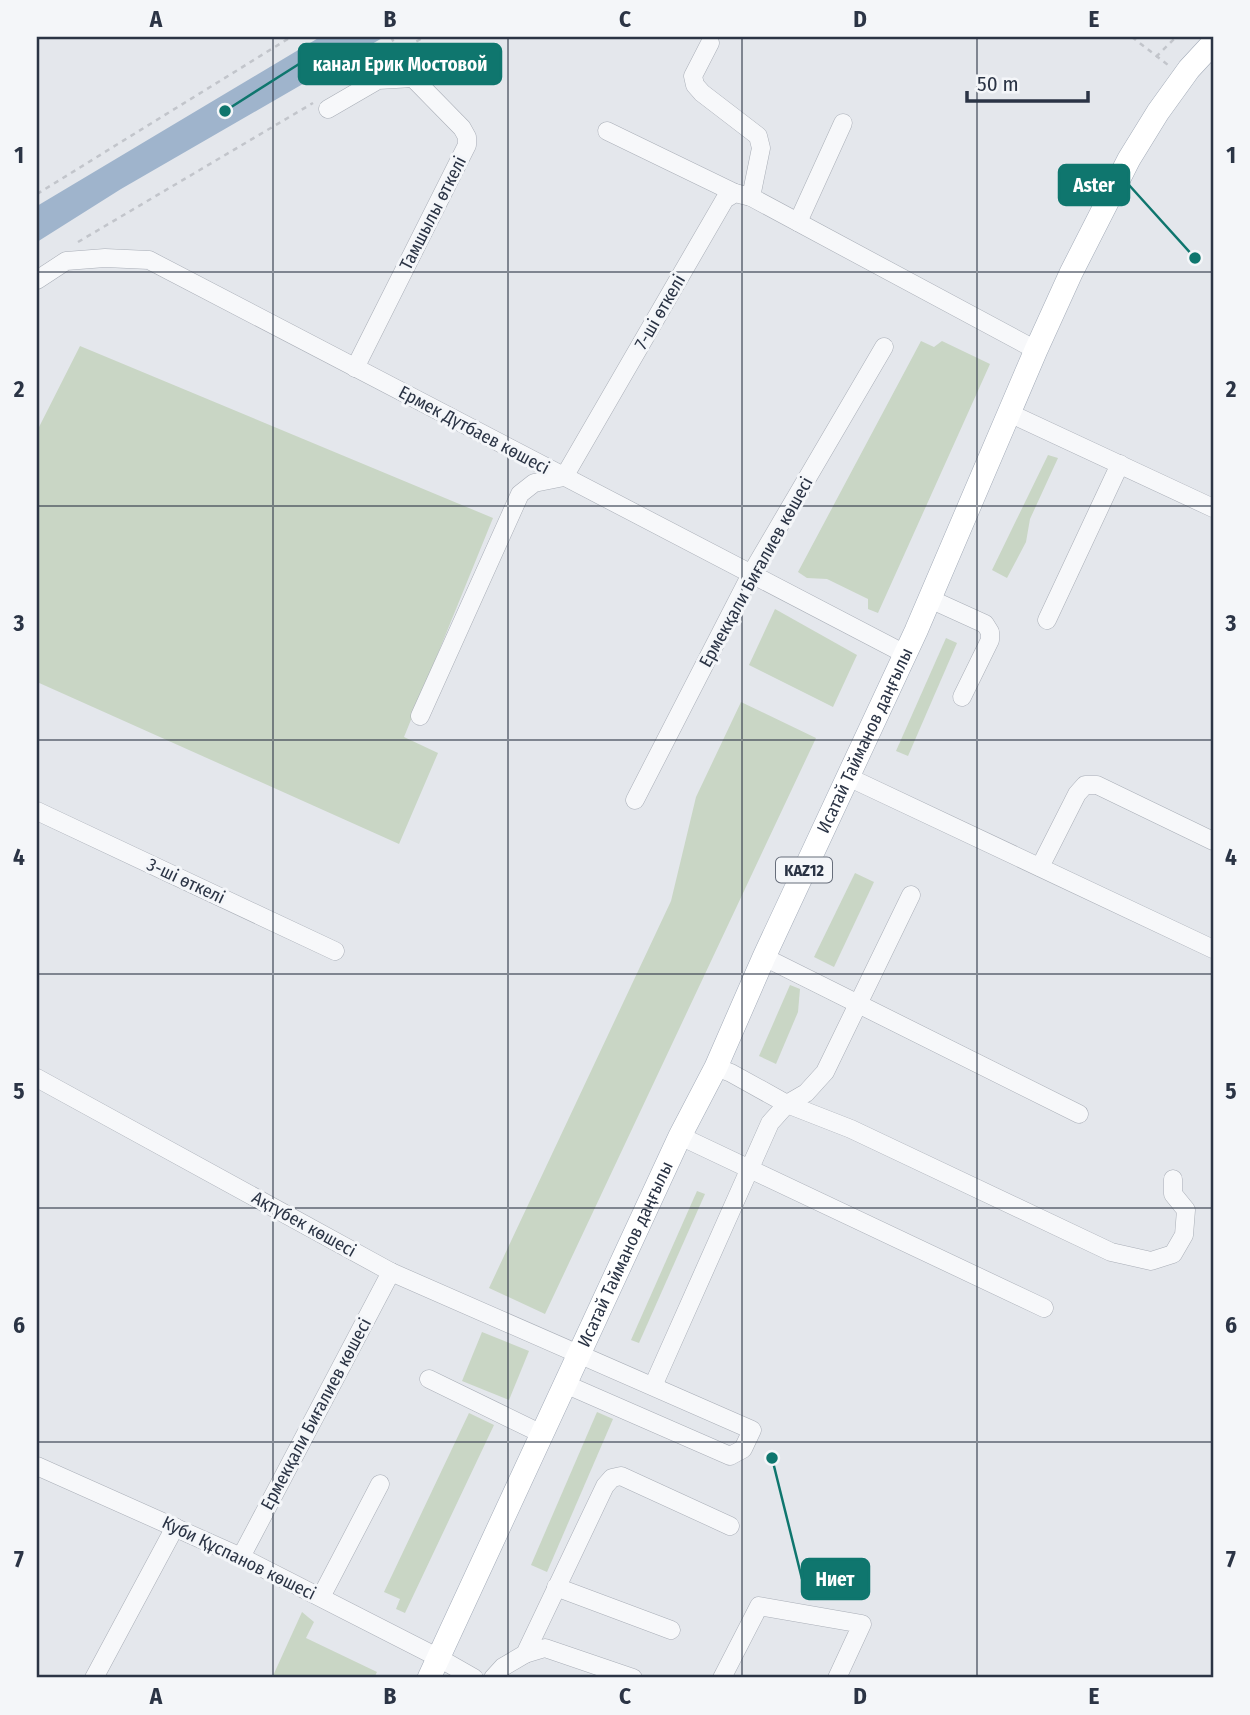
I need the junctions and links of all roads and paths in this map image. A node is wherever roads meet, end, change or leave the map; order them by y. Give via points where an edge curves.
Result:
1 (291, 37) edge
2 (391, 37) edge
3 (424, 37) edge
4 (1132, 37) edge
5 (1176, 37) edge
6 (710, 43) dead end
7 (1213, 43) edge
8 (396, 46) dead end
9 (1156, 57) junction
10 (376, 65) dead end
11 (1180, 68) junction
12 (323, 105) joint
13 (844, 123) dead end
14 (607, 131) dead end
15 (37, 194) edge
16 (743, 195) junction
17 (798, 222) junction
18 (72, 246) dead end
19 (37, 281) edge
20 (884, 347) dead end
21 (1036, 350) junction
22 (355, 368) junction
23 (1009, 413) junction
24 (1121, 464) junction
25 (564, 477) junction
26 (1213, 508) edge
27 (751, 574) junction
28 (930, 599) junction
29 (1047, 620) dead end
30 (905, 654) junction
31 (962, 697) dead end
32 (420, 716) dead end
33 (848, 777) junction
34 (635, 800) dead end
35 (37, 811) edge
36 (1213, 841) edge
37 (1040, 867) junction
38 (911, 895) dead end
39 (1213, 949) edge
40 (335, 951) dead end
41 (764, 957) junction
42 (858, 1004) junction
43 (716, 1067) junction
44 (37, 1078) edge
45 (787, 1104) junction
46 (1079, 1114) dead end
47 (680, 1136) junction
48 (749, 1169) junction
49 (1173, 1178) dead end
50 (391, 1272) junction
51 (1044, 1308) dead end
52 (578, 1354) junction
53 (429, 1379) dead end
54 (565, 1384) junction
55 (653, 1386) junction
56 (541, 1434) junction
57 (37, 1466) edge
58 (380, 1484) dead end
59 (175, 1527) junction
60 (730, 1527) dead end
61 (242, 1557) junction
62 (556, 1587) junction
63 (321, 1598) junction
64 (671, 1630) dead end
65 (525, 1654) junction
66 (434, 1668) edge
67 (94, 1678) edge
68 (474, 1678) edge
69 (493, 1678) edge
70 (633, 1678) edge
71 (722, 1678) edge
72 (837, 1678) edge

1 - 15 path
2 - 8 path
3 - 10 path
4 - 9 path
5 - 9 path
6 - 16 street via 693,76 695,85 758,136 761,148
7 - 11 main road, Исатай Тайманов даңғылы / KAZ12
9 - 11 path
11 - 21 main road, Исатай Тайманов даңғылы / KAZ12 via 1129,159
12 - 18 path
12 - 22 street, Тамшылы өткелі via 378,80 413,78 467,137
13 - 17 street
14 - 16 street
16 - 17 street
16 - 25 street, 7-шi өткелi via 725,199
17 - 21 street
19 - 22 street, Ермек Дүтбаев көшесi via 66,261 149,260
20 - 27 street, Ермекқали Биғалиев көшесі
21 - 23 main road, Исатай Тайманов даңғылы / KAZ12
22 - 25 street, Ермек Дүтбаев көшесi
23 - 24 street
23 - 28 main road, Исатай Тайманов даңғылы / KAZ12
24 - 26 street
24 - 29 street
25 - 27 street, Ермек Дүтбаев көшесi
25 - 32 street via 534,483 520,494
27 - 30 street, Ермек Дүтбаев көшесi
27 - 34 street, Ермекқали Биғалиев көшесі
28 - 30 main road, Исатай Тайманов даңғылы / KAZ12
28 - 31 street via 985,624 990,632
30 - 33 main road, Исатай Тайманов даңғылы / KAZ12
33 - 37 street
33 - 41 main road, Исатай Тайманов даңғылы / KAZ12
35 - 40 street, 3-шi өткелi
36 - 37 street via 1097,785 1085,785
37 - 39 street
38 - 42 street
41 - 42 street
41 - 43 main road, Исатай Тайманов даңғылы / KAZ12
42 - 45 street via 825,1072 806,1093
42 - 46 street
43 - 45 street
43 - 47 main road, Исатай Тайманов даңғылы / KAZ12
44 - 50 street, Ақтүбек көшесi
45 - 48 street via 769,1123
45 - 49 street via 851,1129 1111,1252 1151,1261 1173,1254 1184,1235 1186,1210 1173,1194
47 - 48 street
47 - 52 main road, Исатай Тайманов даңғылы / KAZ12
48 - 51 street
48 - 55 street
50 - 52 street, Ақтүбек көшесi
50 - 61 street, Ермекқали Биғалиев көшесі
52 - 54 main road, Исатай Тайманов даңғылы / KAZ12
52 - 55 street, Ақтүбек көшесi
53 - 56 street
54 - 55 street, Ақтүбек көшесi via 730,1456 743,1449 752,1430
54 - 56 main road, Исатай Тайманов даңғылы / KAZ12
56 - 66 main road, Исатай Тайманов даңғылы / KAZ12
57 - 59 street, Куби Құспанов көшесi
58 - 63 street
59 - 61 street, Куби Құспанов көшесi
59 - 67 street
60 - 62 street via 621,1476 612,1478
61 - 63 street, Куби Құспанов көшесi
62 - 64 street
62 - 65 street
63 - 66 street, Куби Құспанов көшесi
65 - 69 street
65 - 70 street via 545,1648
66 - 68 street, Куби Құспанов көшесi
71 - 72 street via 759,1606 862,1623

